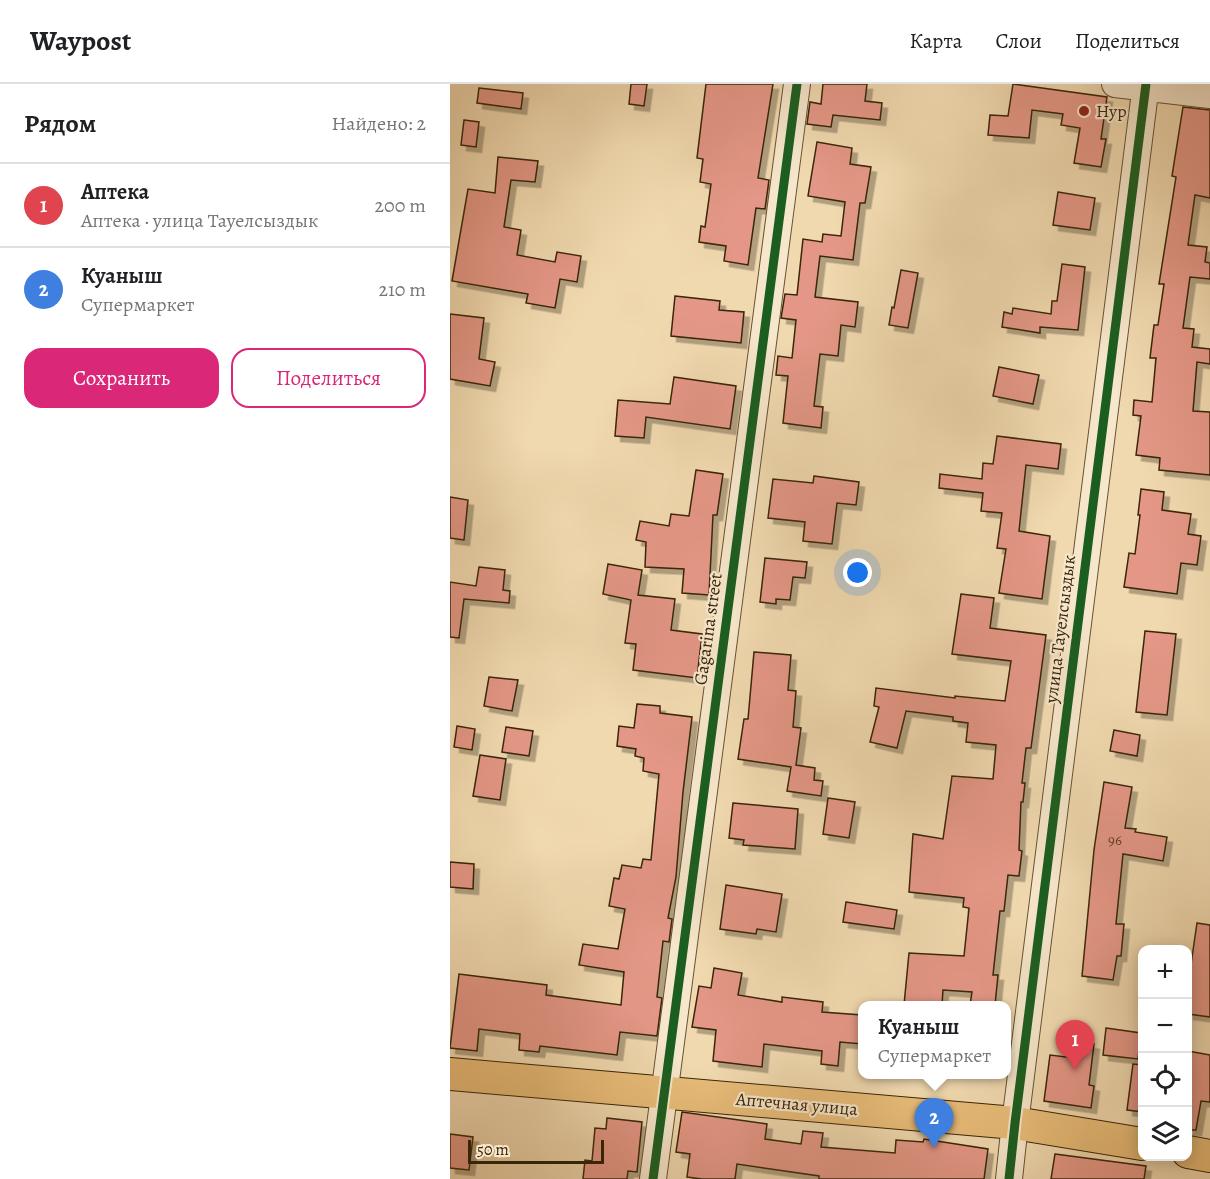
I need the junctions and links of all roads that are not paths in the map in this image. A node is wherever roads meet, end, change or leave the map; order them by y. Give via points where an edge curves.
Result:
1 (797, 84) edge
2 (1115, 84) edge
3 (1146, 86) edge
4 (1210, 95) edge
5 (450, 1074) edge
6 (663, 1093) junction
7 (1015, 1123) junction
8 (1138, 1143) edge
9 (1192, 1153) edge
10 (1210, 1156) edge
11 (653, 1179) edge
12 (1010, 1179) edge

1 - 6 street, Gagarina street
2 - 3 street
3 - 4 street
3 - 7 street, улица Тауелсыздык
5 - 6 main road, Аптечная улица
6 - 7 main road, Аптечная улица
6 - 11 street, Gagarina street
7 - 8 main road, Аптечная улица
7 - 12 street, улица Тауелсыздык
9 - 10 main road

